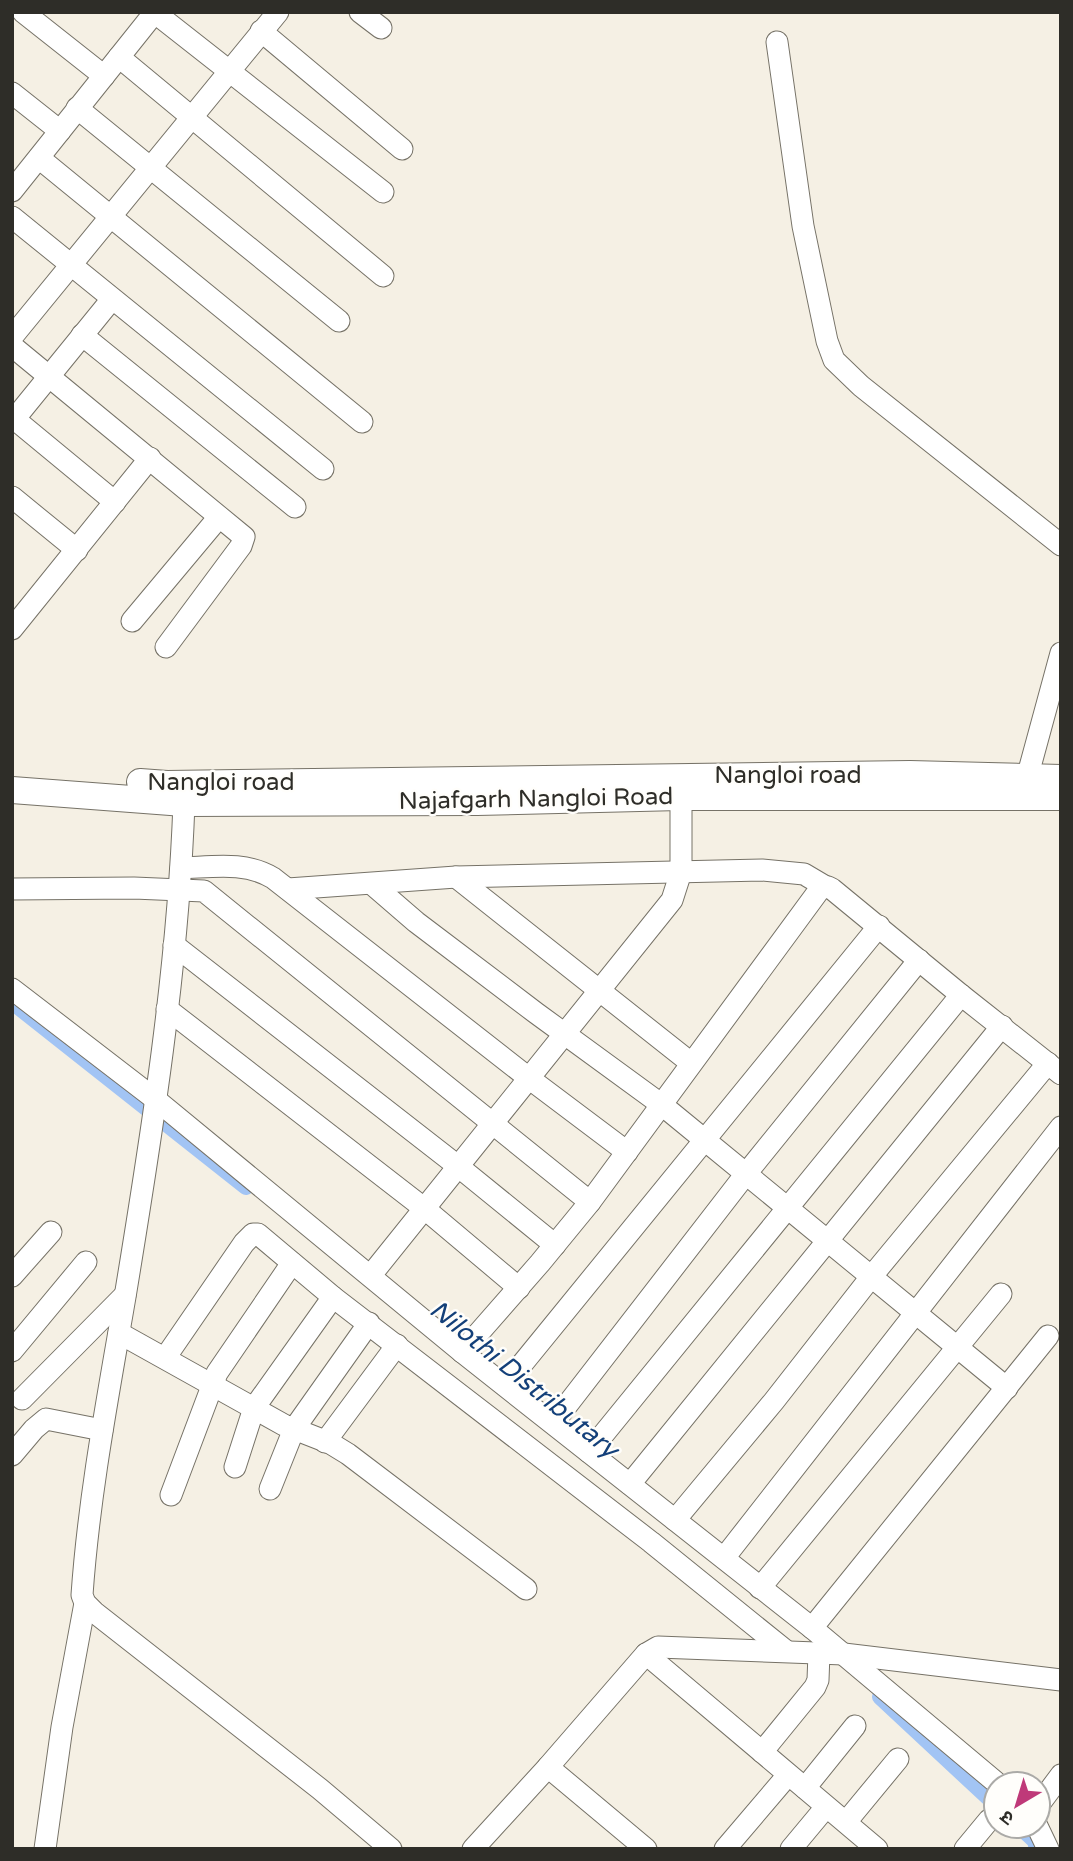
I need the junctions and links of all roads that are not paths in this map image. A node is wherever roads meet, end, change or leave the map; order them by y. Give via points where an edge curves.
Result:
1 (23, 12) edge
2 (155, 12) edge
3 (278, 12) edge
4 (360, 12) edge
5 (381, 28) dead end
6 (261, 31) junction
7 (777, 42) dead end
8 (119, 57) junction
9 (229, 73) junction
10 (104, 76) junction
11 (12, 93) edge
12 (77, 108) junction
13 (192, 117) junction
14 (60, 131) junction
15 (402, 149) dead end
16 (39, 158) junction
17 (152, 168) junction
18 (15, 181) edge
19 (383, 192) dead end
20 (12, 217) edge
21 (110, 217) junction
22 (72, 266) junction
23 (383, 276) dead end
24 (112, 299) junction
25 (339, 321) dead end
26 (82, 335) junction
27 (12, 337) edge
28 (12, 346) edge
29 (49, 376) junction
30 (13, 419) edge
31 (362, 422) dead end
32 (150, 458) junction
33 (323, 469) dead end
34 (12, 496) edge
35 (115, 502) junction
36 (295, 507) dead end
37 (219, 517) junction
38 (1061, 545) edge
39 (78, 550) junction
40 (15, 621) edge
41 (132, 621) dead end
42 (166, 646) dead end
43 (1061, 653) edge
44 (12, 773) edge
45 (1027, 778) junction
46 (1061, 778) edge
47 (681, 787) junction
48 (12, 790) edge
49 (143, 791) junction
50 (1061, 797) edge
51 (184, 803) junction
52 (181, 868) junction
53 (681, 872) junction
54 (456, 877) junction
55 (372, 884) junction
56 (826, 887) junction
57 (12, 889) edge
58 (288, 889) junction
59 (179, 891) junction
60 (880, 926) junction
61 (174, 945) junction
62 (919, 960) junction
63 (12, 989) edge
64 (600, 992) junction
65 (961, 995) junction
66 (167, 1009) junction
67 (1002, 1026) junction
68 (566, 1035) junction
69 (691, 1063) junction
70 (1054, 1068) edge
71 (530, 1079) junction
72 (155, 1100) junction
73 (662, 1105) junction
74 (493, 1125) junction
75 (1061, 1127) edge
76 (705, 1140) junction
77 (627, 1152) junction
78 (459, 1167) junction
79 (745, 1175) junction
80 (590, 1202) junction
81 (425, 1209) junction
82 (786, 1209) junction
83 (51, 1232) dead end
84 (826, 1240) junction
85 (555, 1245) junction
86 (86, 1262) dead end
87 (292, 1263) junction
88 (371, 1275) junction
89 (12, 1276) edge
90 (871, 1277) junction
91 (519, 1288) junction
92 (1001, 1294) dead end
93 (125, 1295) junction
94 (333, 1297) junction
95 (916, 1312) junction
96 (369, 1323) junction
97 (118, 1333) junction
98 (1048, 1336) dead end
99 (397, 1345) junction
100 (957, 1346) junction
101 (12, 1351) edge
102 (462, 1352) junction
103 (165, 1358) junction
104 (212, 1384) junction
105 (505, 1385) junction
106 (1007, 1388) junction
107 (17, 1395) edge
108 (254, 1408) junction
109 (46, 1419) junction
110 (523, 1420) junction
111 (554, 1422) junction
112 (294, 1429) junction
113 (102, 1430) junction
114 (325, 1442) junction
115 (589, 1452) junction
116 (12, 1455) edge
117 (235, 1468) dead end
118 (630, 1484) junction
119 (271, 1489) dead end
120 (171, 1495) dead end
121 (676, 1520) junction
122 (724, 1558) junction
123 (760, 1588) junction
124 (526, 1589) dead end
125 (85, 1603) junction
126 (812, 1628) junction
127 (786, 1651) junction
128 (819, 1653) junction
129 (646, 1654) junction
130 (844, 1654) junction
131 (1061, 1680) edge
132 (855, 1726) dead end
133 (762, 1752) junction
134 (898, 1759) dead end
135 (548, 1767) junction
136 (982, 1770) edge
137 (796, 1781) junction
138 (826, 1807) junction
139 (846, 1822) junction
140 (982, 1829) edge
141 (868, 1846) edge
142 (45, 1849) edge
143 (391, 1849) edge
144 (472, 1849) edge
145 (646, 1849) edge
146 (725, 1849) edge
147 (791, 1849) edge
148 (965, 1849) edge

1 - 10 street
2 - 8 street
2 - 9 street
3 - 6 street
4 - 5 street
6 - 9 street
6 - 15 street
7 - 38 street via 803,226 834,360
8 - 10 street
8 - 13 street
9 - 13 street
9 - 19 street
10 - 12 street
11 - 14 street
12 - 14 street
12 - 17 street
13 - 17 street
13 - 23 street
14 - 16 street
16 - 18 street
16 - 21 street
17 - 21 street
17 - 25 street
20 - 22 street
21 - 22 street
21 - 31 street
22 - 24 street
22 - 27 street
24 - 26 street
24 - 33 street
26 - 29 street
26 - 36 street
28 - 29 street
29 - 30 street
29 - 32 street
30 - 35 street
32 - 35 street
32 - 37 street
34 - 39 street
35 - 39 street
37 - 41 street
37 - 42 street via 242,535 243,542
39 - 40 street
43 - 45 street
44 - 49 main road, Nangloi road
45 - 46 main road, Nangloi road
45 - 47 main road, Nangloi road via 910,774
47 - 49 main road, Nangloi road via 167,784
47 - 50 main road, Najafgarh Nangloi Road
47 - 51 main road, Najafgarh Nangloi Road via 477,802
47 - 53 street
48 - 49 main road, Najafgarh Nangloi Road
49 - 51 main road, Najafgarh Nangloi Road
51 - 52 street
52 - 58 street via 244,866
52 - 59 street
53 - 54 street
53 - 56 street via 794,871
53 - 64 street via 672,900
54 - 55 street
54 - 64 street
55 - 58 street
55 - 68 street
56 - 60 street
56 - 69 street via 816,893
57 - 59 street
58 - 71 street
59 - 61 street
59 - 74 street via 201,890 208,895
60 - 62 street
60 - 76 street
61 - 66 street
61 - 78 street
62 - 65 street
62 - 79 street
63 - 72 street
64 - 68 street
64 - 69 street
65 - 67 street
65 - 82 street
66 - 72 street
66 - 81 street
67 - 70 street
67 - 84 street
68 - 71 street
68 - 73 street
69 - 73 street
70 - 90 street
71 - 74 street
71 - 77 street
72 - 88 street
72 - 93 street
73 - 76 street
73 - 77 street
74 - 78 street
74 - 80 street
75 - 95 street
76 - 79 street
76 - 105 street
77 - 80 street
78 - 81 street
78 - 85 street
79 - 82 street
79 - 111 street
80 - 85 street
81 - 88 street
81 - 91 street
82 - 84 street
82 - 115 street
83 - 89 street
84 - 90 street
84 - 118 street
85 - 91 street
86 - 101 street
87 - 94 street
87 - 103 street via 258,1234 250,1236
87 - 104 street
88 - 102 street
90 - 95 street
90 - 121 street
91 - 102 street
92 - 100 street
93 - 97 street
93 - 107 street
94 - 96 street
94 - 108 street
95 - 100 street
95 - 122 street
96 - 99 street
96 - 112 street
97 - 103 street
97 - 113 street
98 - 106 street
99 - 110 street
99 - 114 street
100 - 106 street
100 - 123 street
102 - 105 street
103 - 104 street
104 - 108 street
104 - 120 street
105 - 110 street
106 - 126 street
107 - 109 street
108 - 112 street
108 - 117 street
109 - 113 street
109 - 116 street
110 - 111 street
110 - 127 street
111 - 115 street
112 - 114 street
112 - 119 street
113 - 125 street
114 - 124 street via 364,1465
115 - 118 street
118 - 121 street
121 - 122 street
122 - 123 street
123 - 126 street
125 - 142 street
125 - 143 street
126 - 130 street
127 - 128 street
127 - 129 street via 665,1646
128 - 130 street
128 - 133 street via 815,1687
129 - 133 street
129 - 135 street
130 - 131 street
130 - 136 street
132 - 137 street
133 - 137 street
134 - 139 street
135 - 144 street
135 - 145 street
137 - 138 street
137 - 146 street
138 - 139 street
138 - 147 street
139 - 141 street
140 - 148 street

